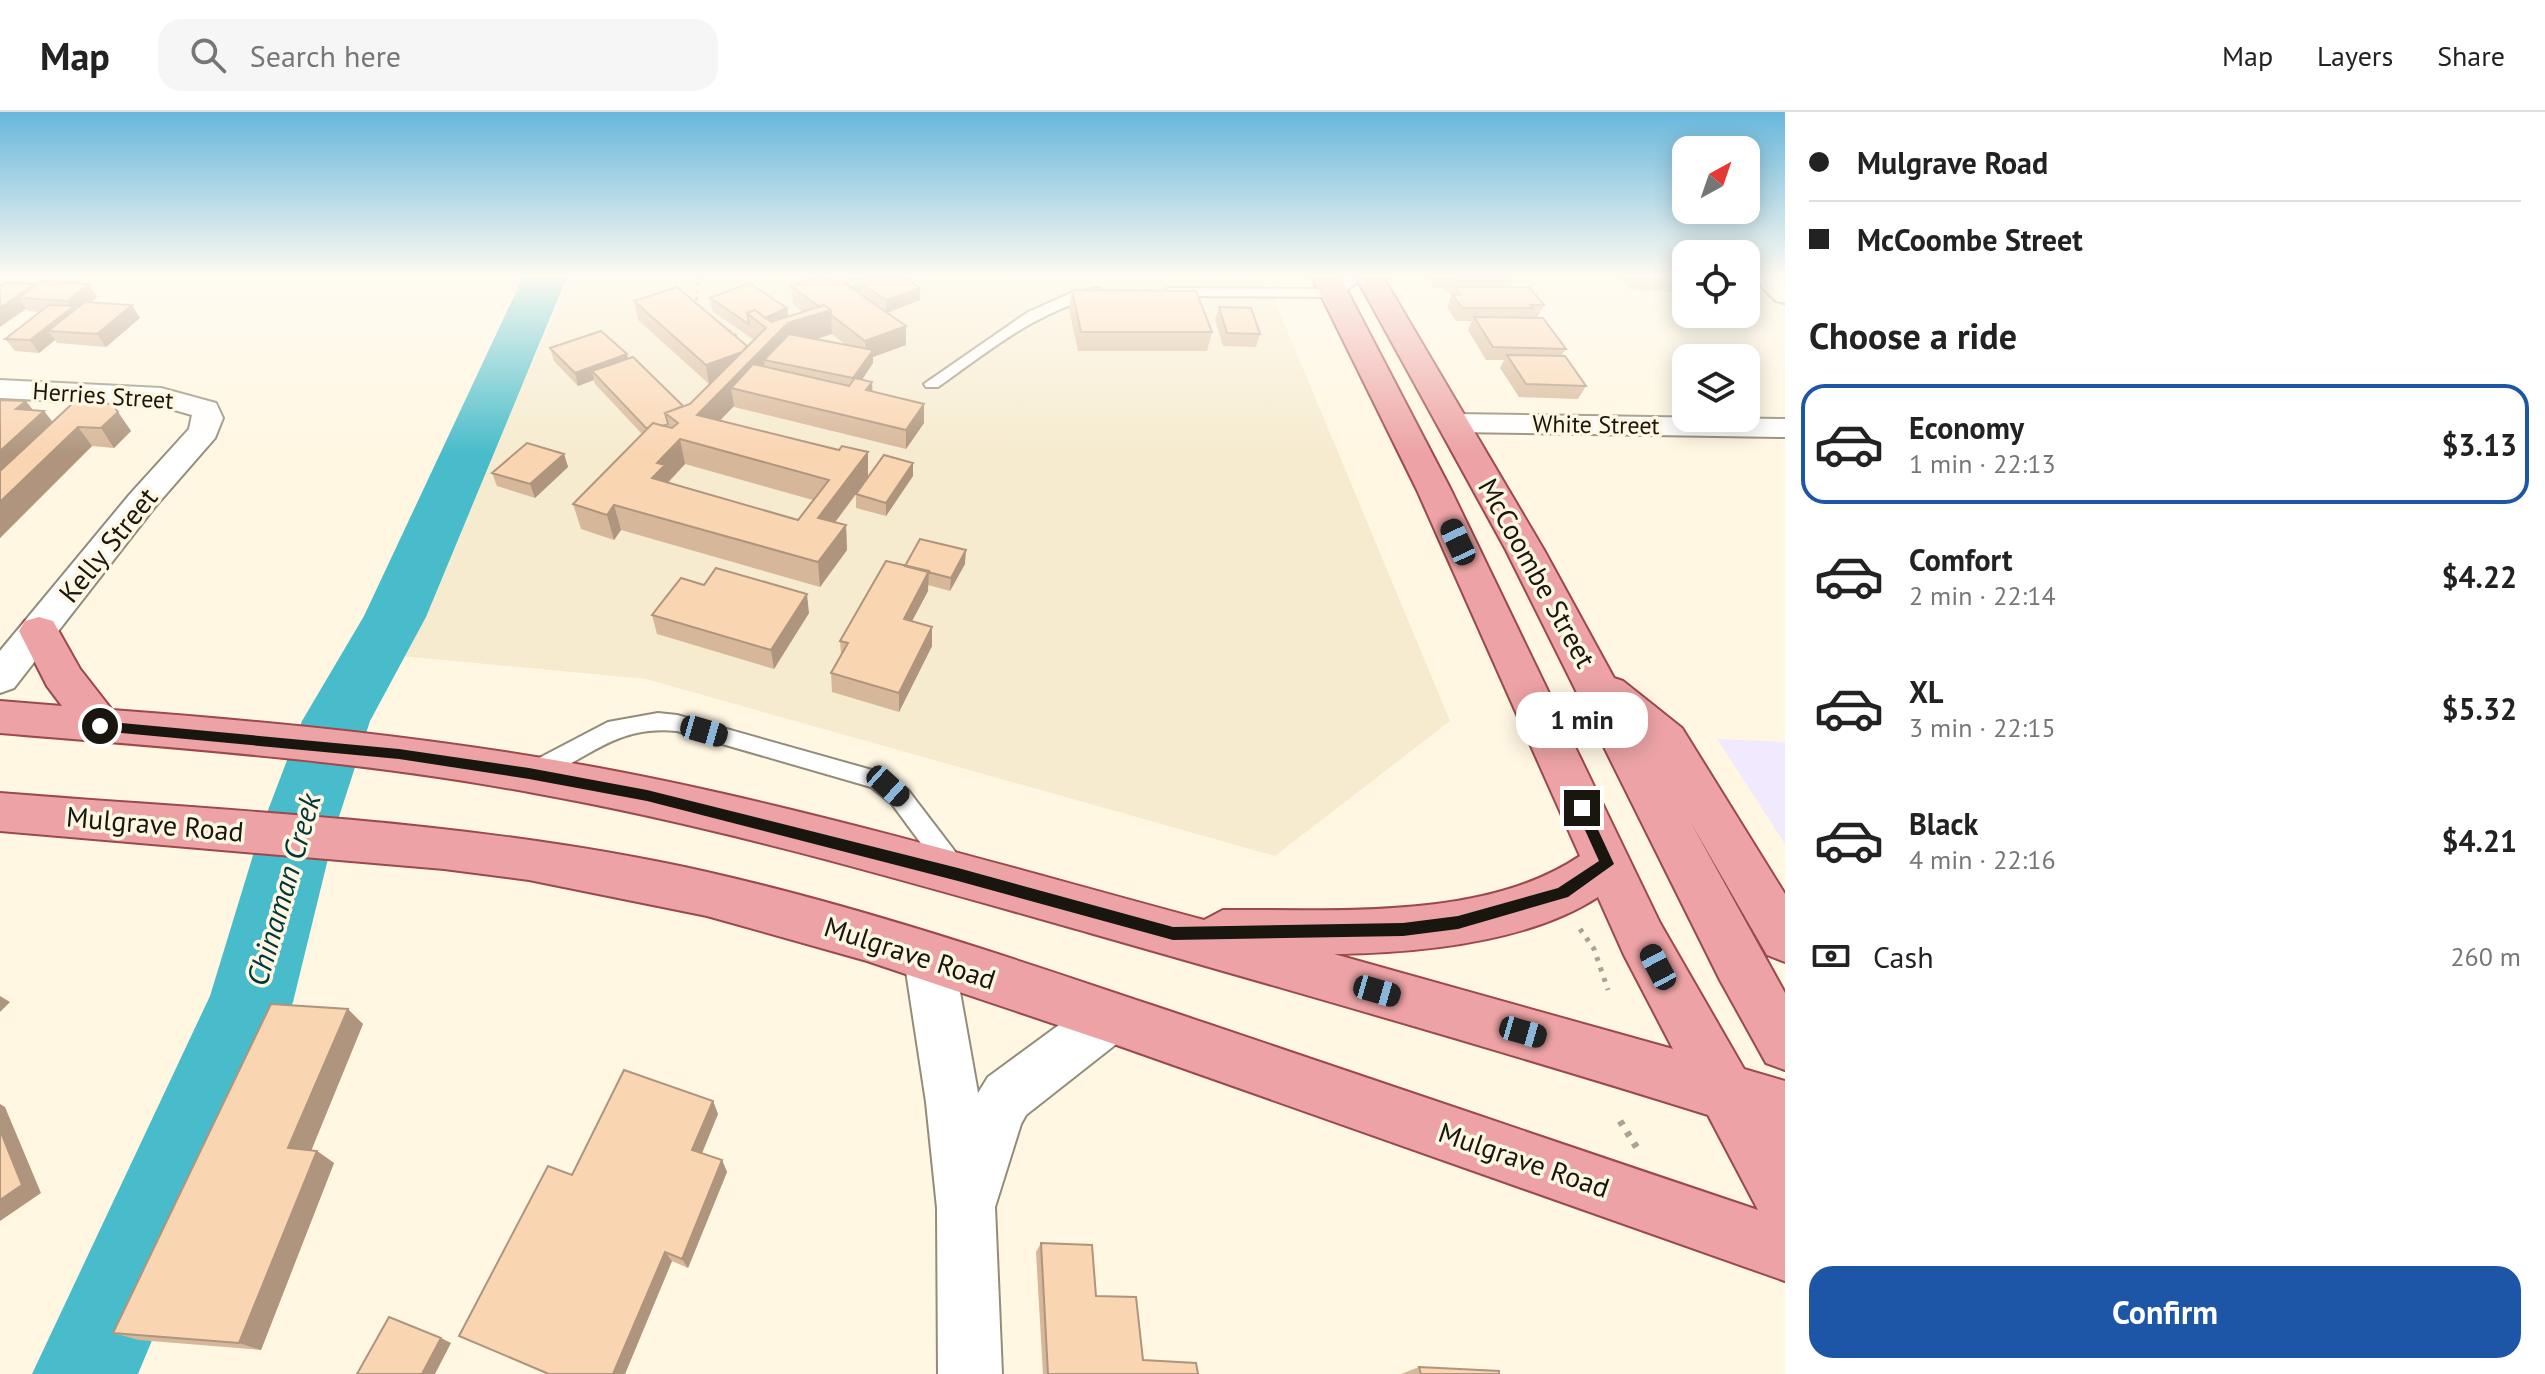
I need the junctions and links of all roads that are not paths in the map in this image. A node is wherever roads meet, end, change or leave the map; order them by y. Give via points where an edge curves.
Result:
1 (1004, 336) edge
2 (1362, 336) edge
3 (1403, 336) edge
4 (932, 384) dead end
5 (0, 389) edge
6 (205, 409) joint
7 (1454, 423) junction
8 (1785, 428) edge
9 (39, 631) junction
10 (0, 678) edge
11 (1596, 683) junction
12 (0, 717) edge
13 (100, 726) junction
14 (529, 773) junction
15 (0, 812) edge
16 (1607, 864) junction
17 (958, 875) junction
18 (1173, 934) junction
19 (1785, 939) edge
20 (929, 958) junction
21 (1111, 1017) junction
22 (1785, 1044) edge
23 (1726, 1092) junction
24 (1785, 1110) edge
25 (1785, 1199) edge
26 (966, 1208) junction
27 (1785, 1250) edge
28 (970, 1374) edge

1 - 4 lane
2 - 16 main road, McCoombe Street
3 - 7 main road, McCoombe Street
5 - 6 street, Herries Street via 161,397
6 - 9 street, Kelly Street via 204,431
7 - 8 street, White Street
7 - 11 main road, McCoombe Street
9 - 10 street, Kelly Street
9 - 13 main road via 62,675
11 - 19 main road via 1666,740
11 - 22 main road, McCoombe Street via 1738,963
12 - 13 main road
13 - 14 main road via 367,751
14 - 17 main road via 676,802
14 - 17 lane via 616,728 677,723 878,780 900,797
15 - 20 main road, Mulgrave Road via 458,851 618,876 796,917
16 - 18 main road via 1563,892 1458,922 1377,931
16 - 23 main road, McCoombe Street
17 - 18 main road
18 - 23 main road
20 - 21 main road, Mulgrave Road
20 - 26 street
21 - 26 street via 1007,1096
21 - 27 main road, Mulgrave Road
23 - 24 main road
23 - 25 main road, McCoombe Street
26 - 28 street

